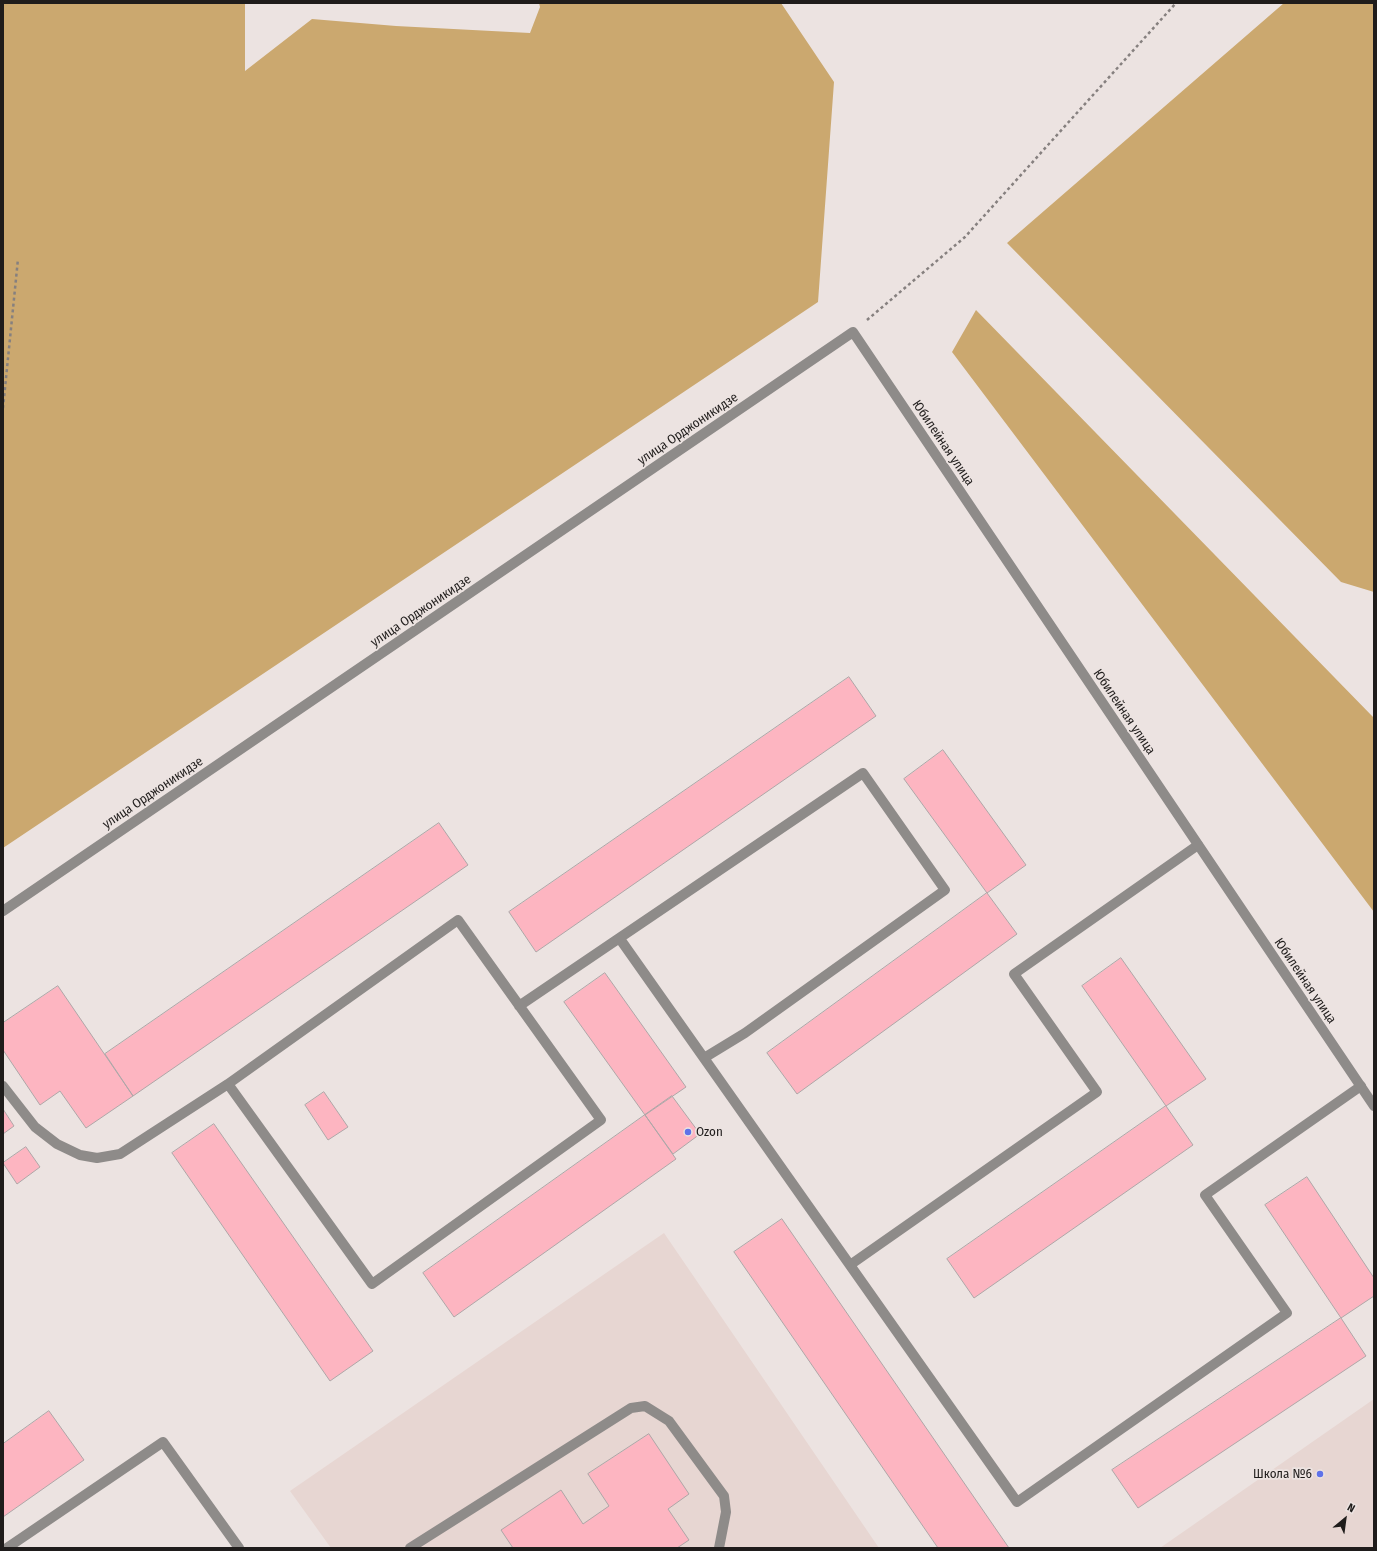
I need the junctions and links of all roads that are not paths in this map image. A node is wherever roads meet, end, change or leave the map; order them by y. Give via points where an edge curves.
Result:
1 (853, 332) joint
2 (1198, 845) junction
3 (3, 911) edge
4 (620, 939) junction
5 (519, 1006) junction
6 (704, 1058) junction
7 (228, 1084) junction
8 (3, 1086) edge
9 (1360, 1086) junction
10 (1374, 1106) edge
11 (850, 1265) junction
12 (7, 1548) edge
13 (239, 1548) edge
14 (410, 1548) edge
15 (719, 1548) edge

1 - 2 street, Юбилейная улица
1 - 3 street, улица Орджоникидзе
2 - 9 street, Юбилейная улица
2 - 11 street via 1014,974 1097,1092
4 - 5 street
4 - 6 street
4 - 6 street via 863,773 945,890 745,1033
5 - 7 street via 458,920
5 - 7 street via 601,1120 372,1284
6 - 11 street
7 - 8 street via 120,1154 97,1158 80,1155 57,1144 35,1127
9 - 10 street, Юбилейная улица
9 - 11 street via 1205,1195 1287,1313 1017,1502
12 - 13 street via 163,1442
14 - 15 street via 631,1408 644,1406 669,1421 724,1496 726,1512

